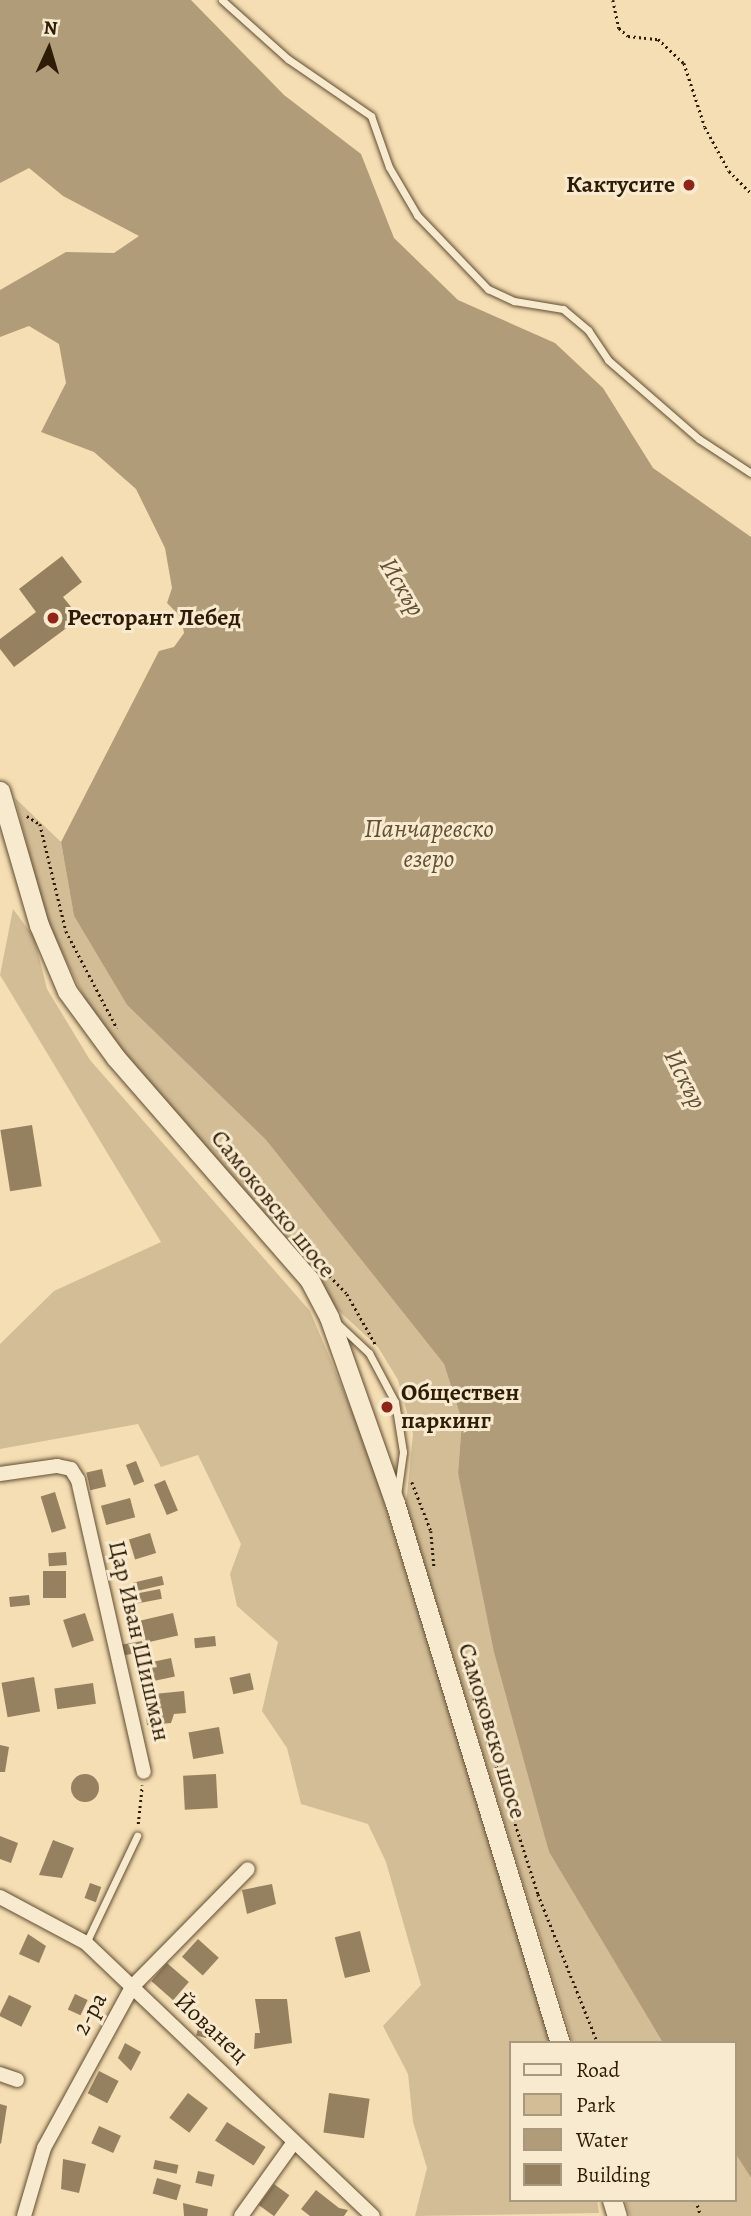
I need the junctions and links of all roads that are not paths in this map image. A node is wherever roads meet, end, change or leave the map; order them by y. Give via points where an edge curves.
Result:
1 (222, 0) edge
2 (751, 473) edge
3 (1, 798) edge
4 (329, 1317) junction
5 (0, 1474) edge
6 (395, 1503) junction
7 (144, 1772) road end
8 (137, 1836) road end
9 (248, 1869) dead end
10 (0, 1897) edge
11 (86, 1943) junction
12 (132, 1987) junction
13 (559, 2041) edge
14 (0, 2074) edge
15 (17, 2080) dead end
16 (294, 2143) junction
17 (24, 2216) edge
18 (242, 2216) edge
19 (373, 2216) edge

1 - 2 lane via 288,59 371,116 389,167 417,215 488,289 513,301 563,309 589,330 608,360 699,439
3 - 4 main road, Самоковско шосе via 39,925 67,991 116,1058 309,1279
4 - 6 main road, Самоковско шосе
4 - 6 lane via 369,1353 395,1402 402,1469
5 - 7 street, Цар Иван Шишман via 71,1469 78,1480
6 - 13 main road, Самоковско шосе
8 - 11 lane
9 - 12 street, 2-ра
10 - 11 street, Йованец
11 - 12 street, Йованец
12 - 16 street, Йованец via 271,2114
12 - 17 street, 2-ра via 44,2148
14 - 15 street
16 - 18 street
16 - 19 street, Йованец

